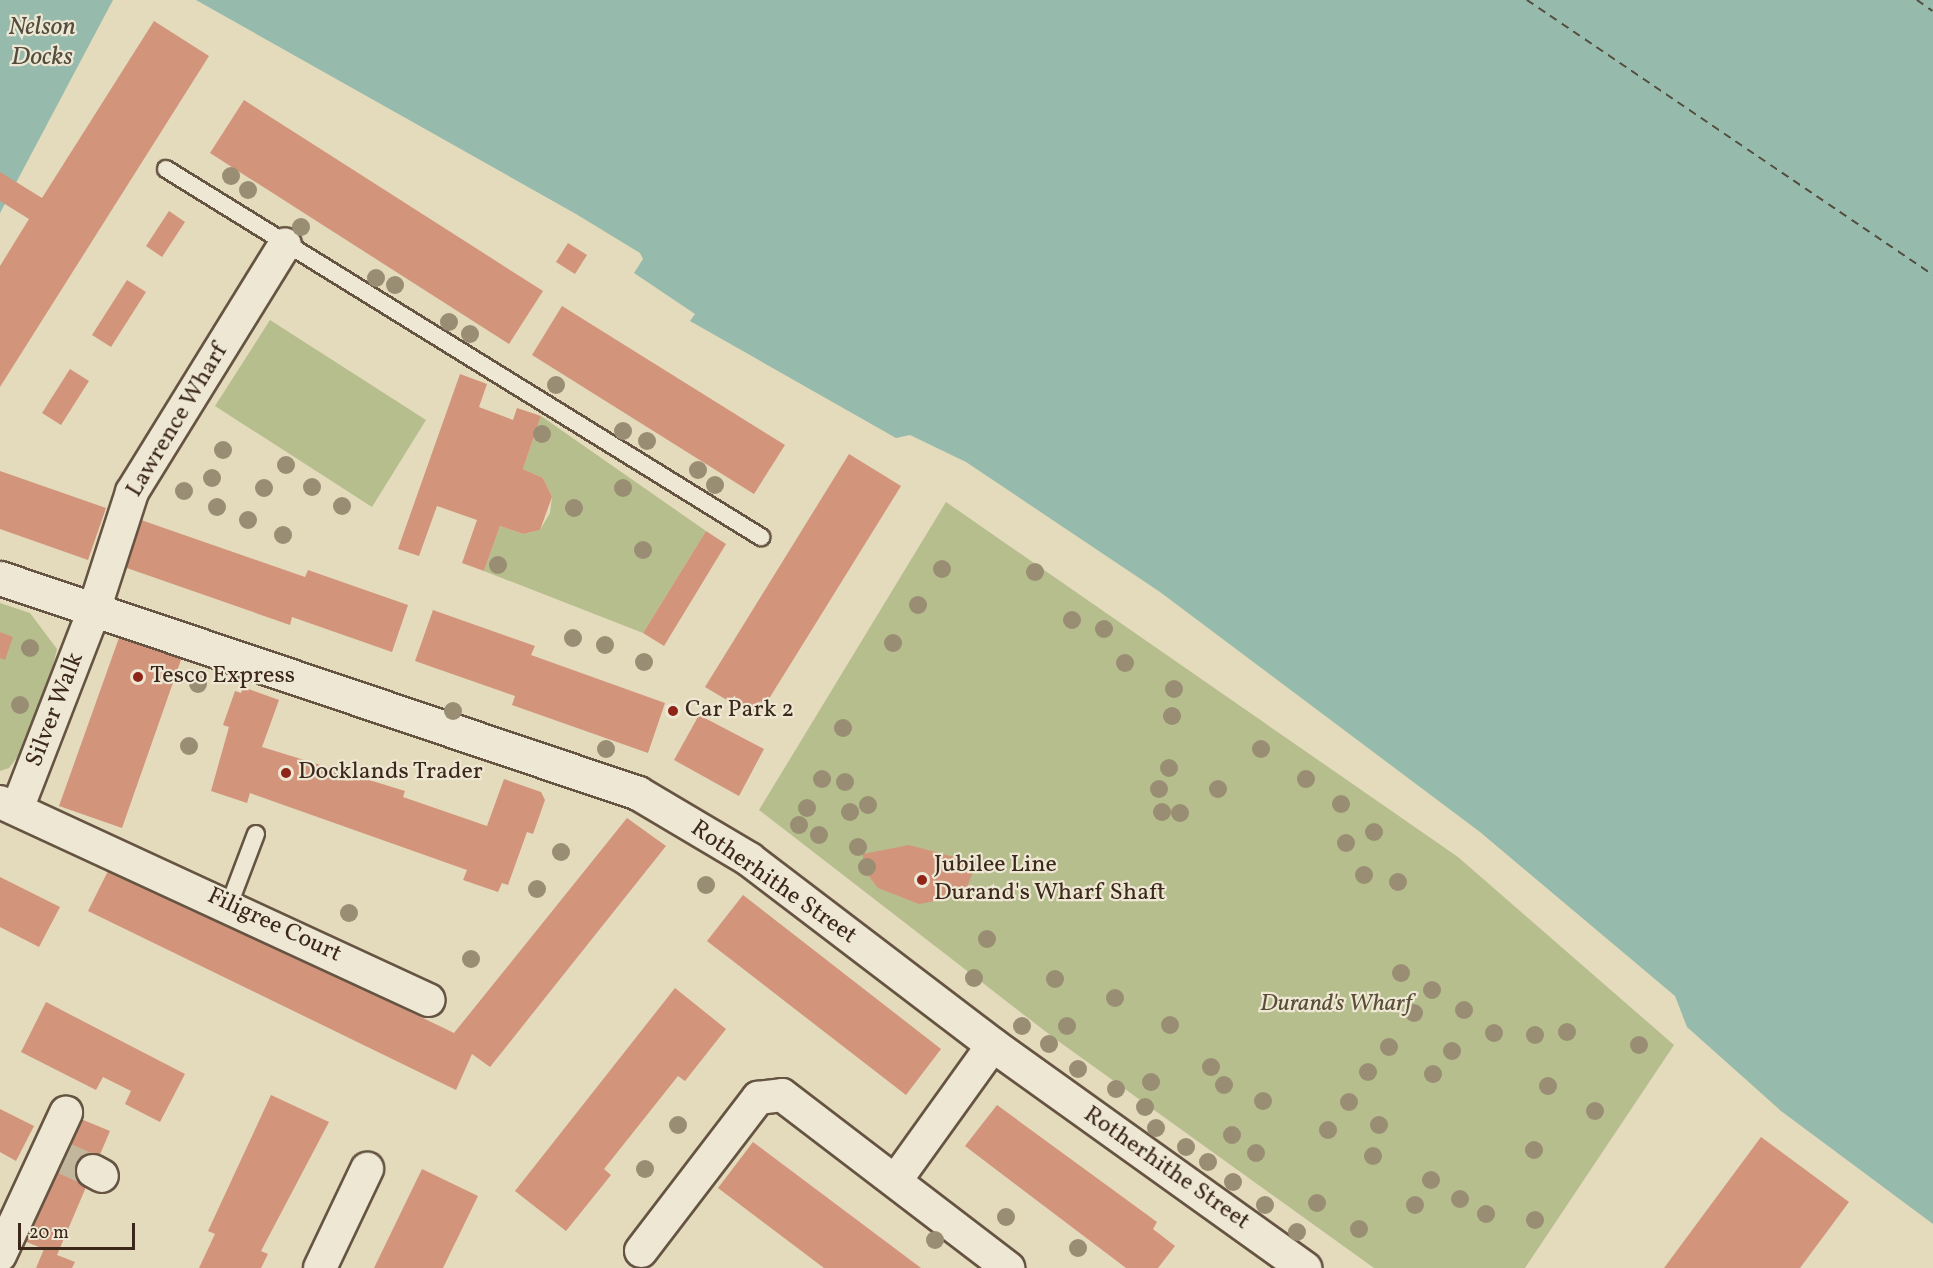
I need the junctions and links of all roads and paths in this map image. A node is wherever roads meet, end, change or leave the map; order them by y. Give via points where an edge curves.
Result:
1 (166, 170) dead end
2 (285, 244) junction
3 (761, 537) dead end
4 (0, 578) edge
5 (94, 610) junction
6 (9, 806) edge
7 (256, 834) dead end
8 (118, 852) joint
9 (229, 905) junction
10 (429, 1000) dead end
11 (993, 1046) junction
12 (66, 1113) dead end
13 (367, 1169) dead end
14 (896, 1180) junction
15 (641, 1251) dead end
16 (0, 1255) edge
17 (320, 1268) edge
18 (1008, 1268) edge
19 (1304, 1268) edge

1 - 2 lane
2 - 3 lane
2 - 5 street, Lawrence Wharf via 132,492
4 - 5 street, Rotherhithe Street
5 - 6 street, Silver Walk
5 - 11 street, Rotherhithe Street via 638,793 749,859
6 - 8 street, Silver Walk
7 - 9 lane
8 - 9 street, Filigree Court
9 - 10 street, Filigree Court
11 - 14 street
11 - 19 street, Rotherhithe Street
12 - 16 street via 54,1154
13 - 17 street
14 - 15 street via 782,1095 758,1098
14 - 18 street

